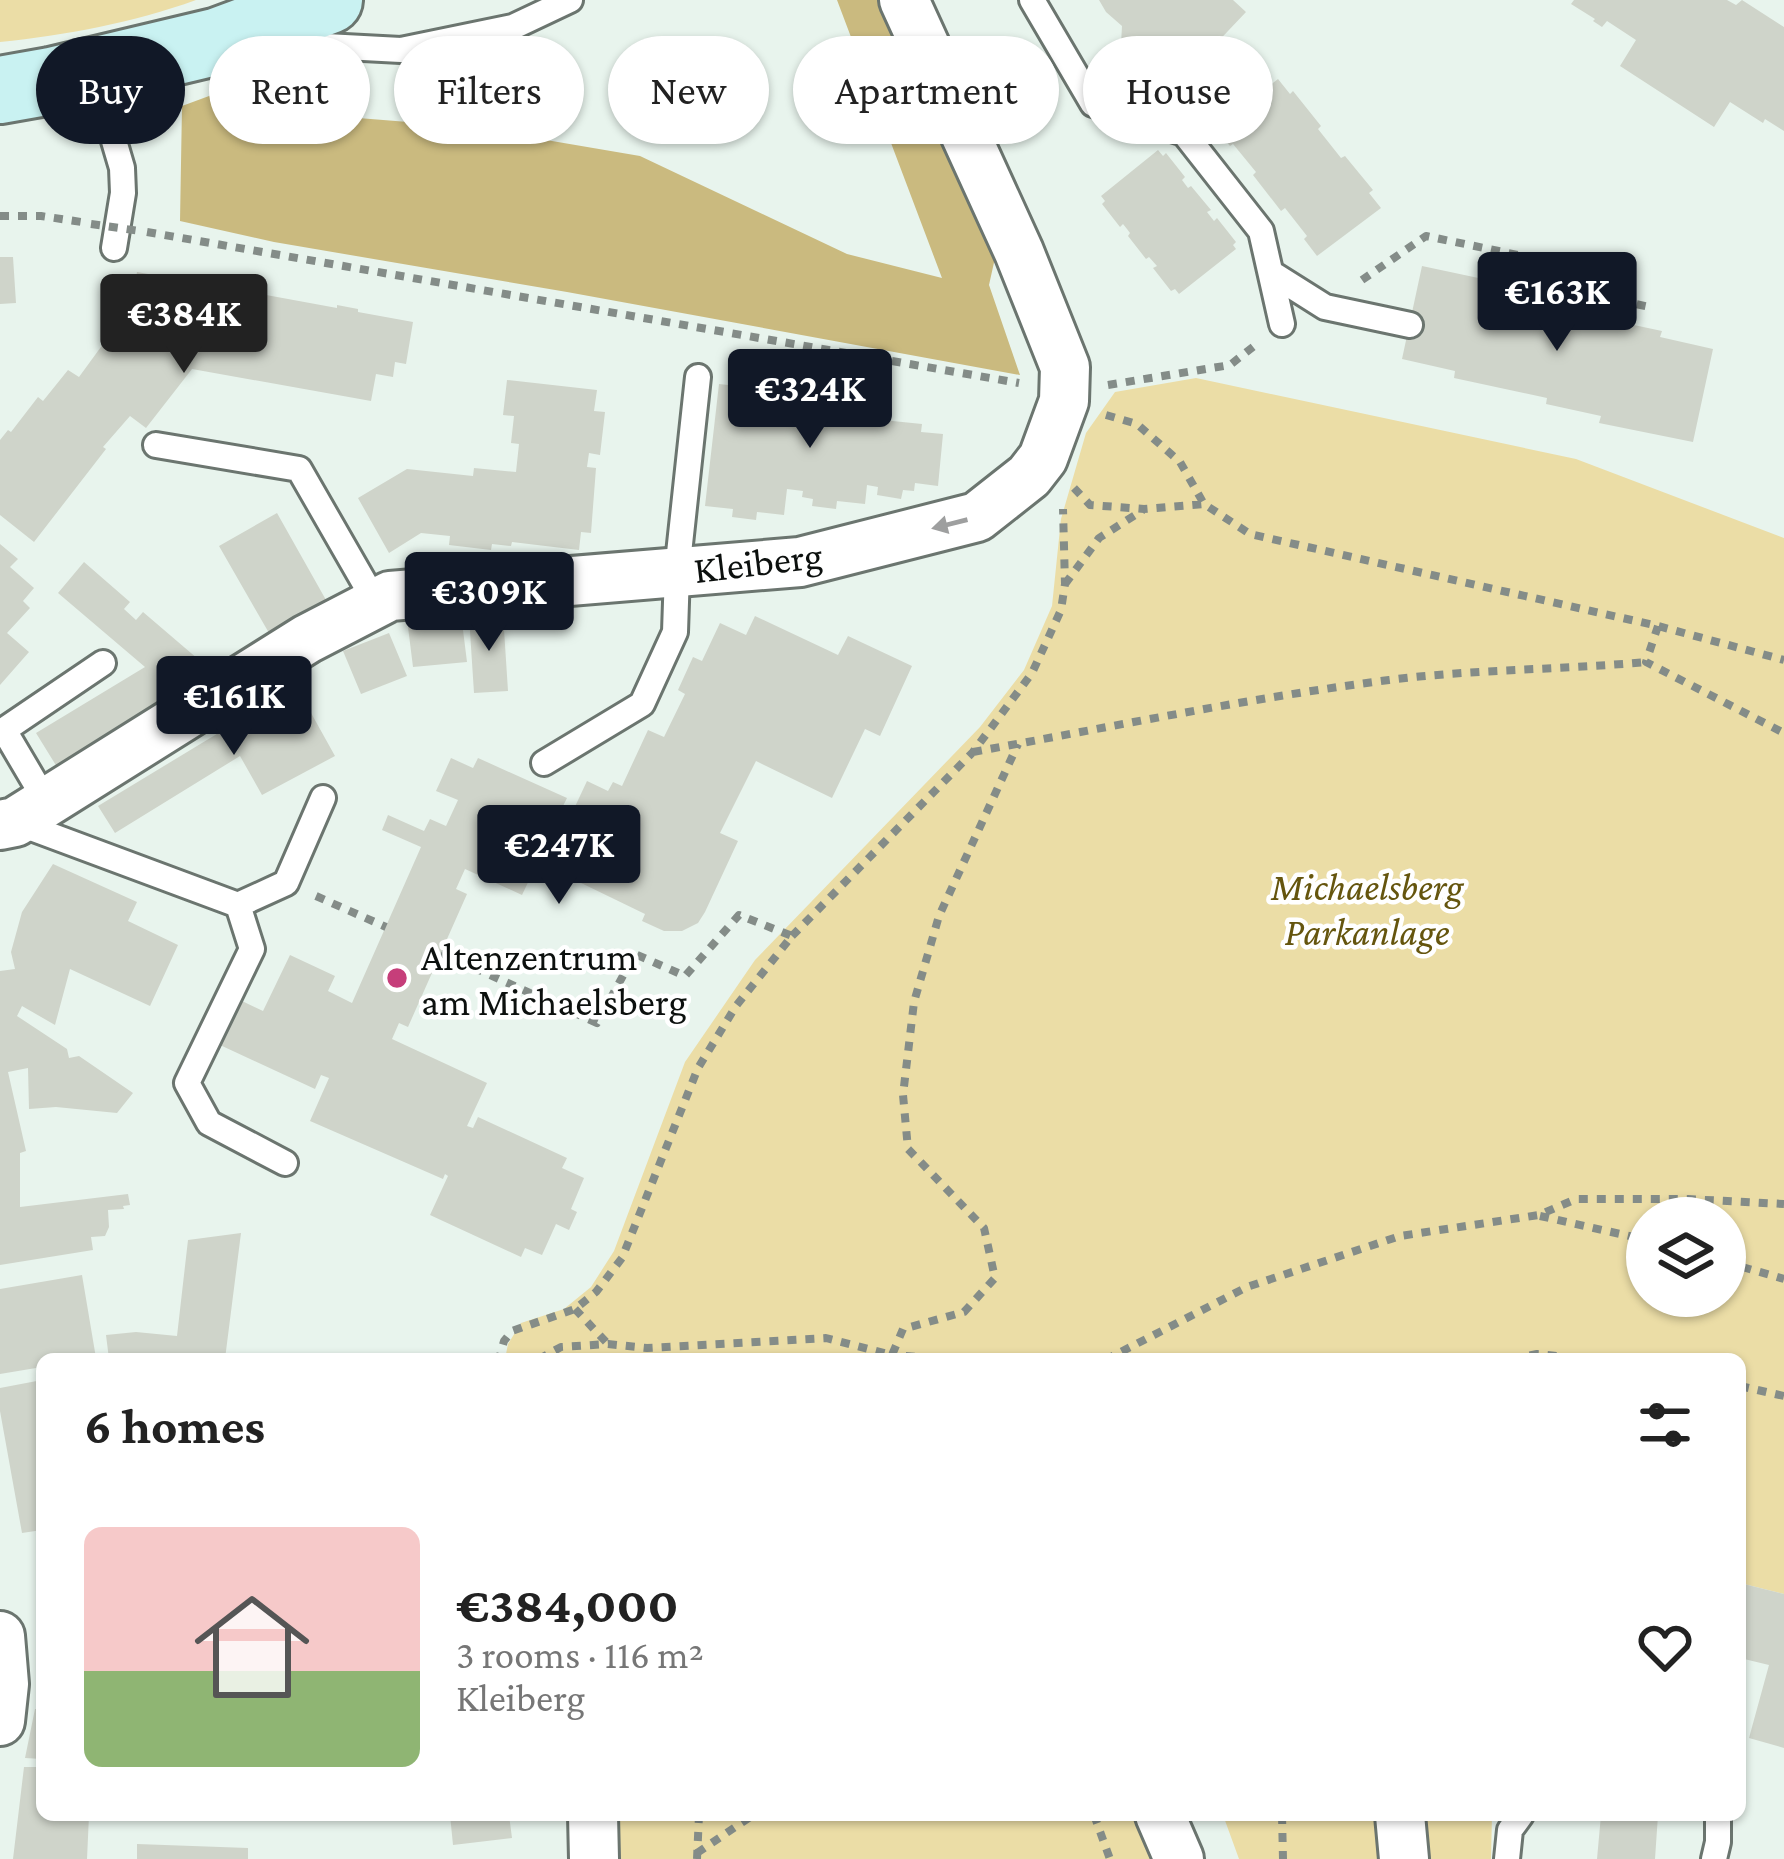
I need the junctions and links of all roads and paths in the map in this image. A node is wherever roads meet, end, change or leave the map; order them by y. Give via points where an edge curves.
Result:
1 (329, 0) edge
2 (570, 0) edge
3 (904, 0) edge
4 (1032, 0) edge
5 (232, 36) edge
6 (370, 48) edge
7 (36, 83) edge
8 (0, 90) edge
9 (116, 144) edge
10 (0, 216) edge
11 (115, 248) dead end
12 (1270, 273) junction
13 (1650, 307) dead end
14 (1282, 324) joint
15 (1410, 325) dead end
16 (698, 377) dead end
17 (1088, 404) junction
18 (156, 445) dead end
19 (1204, 504) junction
20 (1144, 509) junction
21 (677, 572) junction
22 (1065, 584) junction
23 (376, 603) junction
24 (1658, 626) junction
25 (1784, 660) edge
26 (1646, 662) junction
27 (103, 663) dead end
28 (1784, 733) edge
29 (1018, 744) junction
30 (973, 752) junction
31 (544, 763) dead end
32 (323, 798) dead end
33 (21, 817) edge
34 (286, 884) junction
35 (238, 904) junction
36 (386, 927) dead end
37 (792, 936) junction
38 (442, 952) dead end
39 (286, 1163) dead end
40 (1784, 1204) edge
41 (1539, 1215) junction
42 (1626, 1235) edge
43 (1746, 1268) edge
44 (1784, 1280) edge
45 (575, 1310) junction
46 (608, 1344) junction
47 (501, 1353) edge
48 (550, 1353) edge
49 (877, 1353) edge
50 (892, 1353) edge
51 (1119, 1353) edge
52 (1746, 1387) edge
53 (1784, 1396) edge
54 (0, 1636) edge
55 (1, 1696) edge
56 (593, 1821) edge
57 (699, 1821) edge
58 (745, 1821) edge
59 (1096, 1821) edge
60 (1163, 1821) edge
61 (1282, 1821) edge
62 (1401, 1821) edge
63 (1517, 1821) edge
64 (1718, 1821) edge
65 (697, 1856) edge
66 (594, 1859) edge
67 (1110, 1859) edge
68 (1179, 1859) edge
69 (1283, 1859) edge
70 (1404, 1859) edge
71 (1507, 1859) edge
72 (1714, 1859) edge

1 - 5 street
2 - 6 lane via 513,27 401,50
3 - 17 street, Kleiberg
4 - 12 lane via 1093,104 1184,133 1261,231
7 - 8 street
9 - 11 lane via 123,193
10 - 17 path, bridge via 140,231 1031,385
12 - 13 path via 1364,280 1426,236 1581,268 1607,298
12 - 14 lane
12 - 15 lane via 1325,307
14 - 17 path via 1231,364 1110,383
16 - 21 lane
17 - 19 path via 1137,424 1180,461
17 -> 21 street, Kleiberg via 1029,476 977,517 800,562
18 - 23 lane via 299,469
19 - 20 path
19 - 24 path via 1250,534
20 - 22 path via 1099,538
20 - 22 path via 1090,505 1063,478
21 - 23 street, Kleiberg
21 - 31 lane via 675,632 642,704
22 - 30 path via 1032,673
23 - 33 street, Kleiberg
24 - 25 path
24 - 26 path
26 - 28 path
26 - 29 path via 1391,680
27 - 33 lane via 4,730
29 - 30 path
29 - 50 path via 939,916 914,1002 903,1095 908,1149 984,1228 995,1278 964,1312 903,1330
30 - 37 path
32 - 34 lane
33 - 35 lane
34 - 35 lane
34 - 36 path
35 - 39 lane via 252,950 187,1083 209,1123
37 - 38 path via 739,915 685,976 635,954 597,1023
37 - 45 path via 698,1068 622,1258
40 - 41 path via 1576,1199
41 - 42 path
41 - 51 path via 1400,1236 1247,1287
43 - 44 path
45 - 46 path
45 - 47 path via 512,1331
46 - 48 path
46 - 49 path via 826,1338
52 - 53 path
54 - 55 street
56 - 66 street
57 - 65 path
58 - 65 path
59 - 67 path
60 - 68 street
61 - 69 path
62 - 70 street
63 - 71 lane
64 - 72 lane

